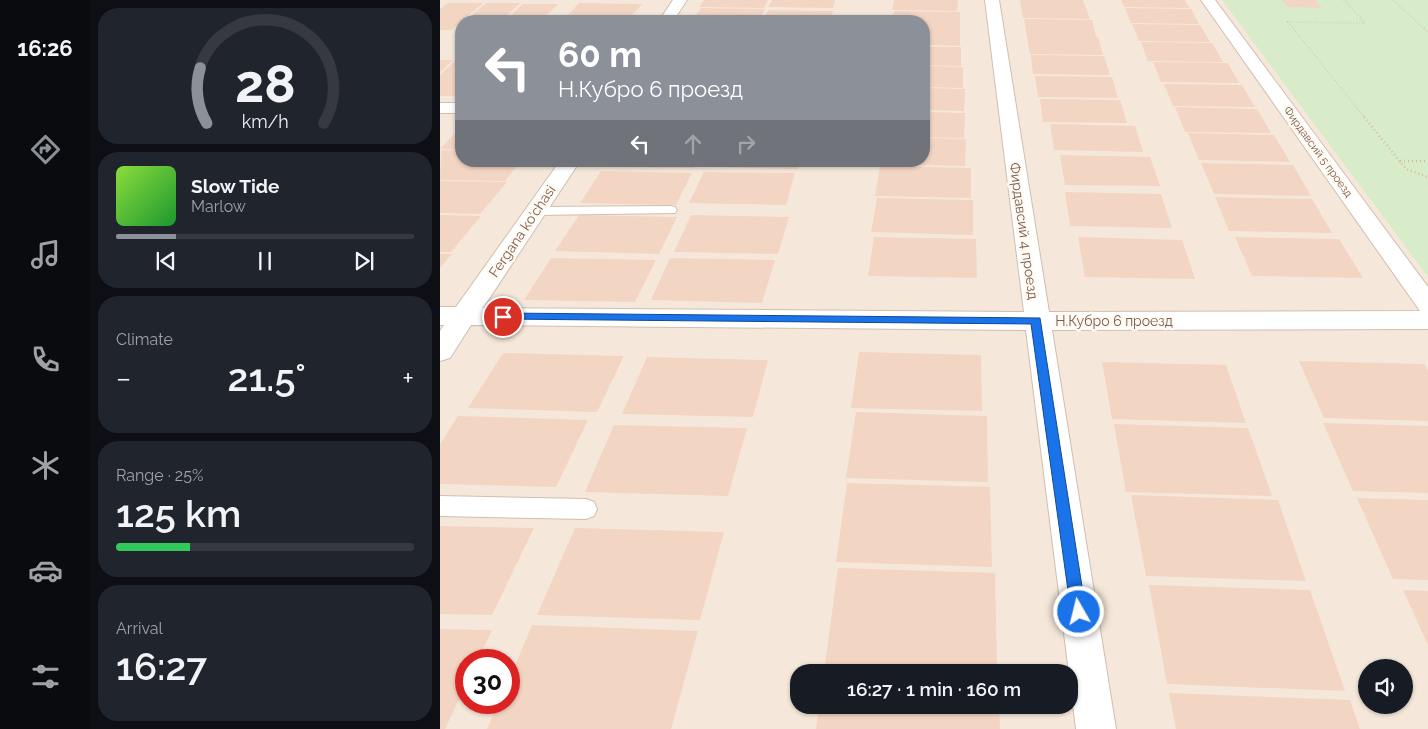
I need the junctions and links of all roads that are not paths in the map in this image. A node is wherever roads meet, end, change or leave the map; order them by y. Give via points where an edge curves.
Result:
1 (680, 0) edge
2 (992, 0) edge
3 (1208, 0) edge
4 (670, 15) edge
5 (440, 108) edge
6 (455, 108) edge
7 (566, 167) edge
8 (670, 210) dead end
9 (536, 211) junction
10 (1428, 304) edge
11 (452, 316) edge
12 (1428, 320) edge
13 (1036, 321) junction
14 (440, 351) edge
15 (440, 506) edge
16 (586, 509) dead end
17 (1096, 729) edge

1 - 4 street
2 - 13 street, Фирдавсий 4 проезд
3 - 10 street, Фирдавсий 5 проезд
5 - 6 street
7 - 9 street, Fergana ko'chasi
8 - 9 lane
9 - 11 street, Fergana ko'chasi
11 - 13 street, Н.Кубро 6 проезд
11 - 14 street, Fergana ko'chasi
12 - 13 street, Н.Кубро 6 проезд
13 - 17 street, Фирдавсий 4 проезд
15 - 16 lane

